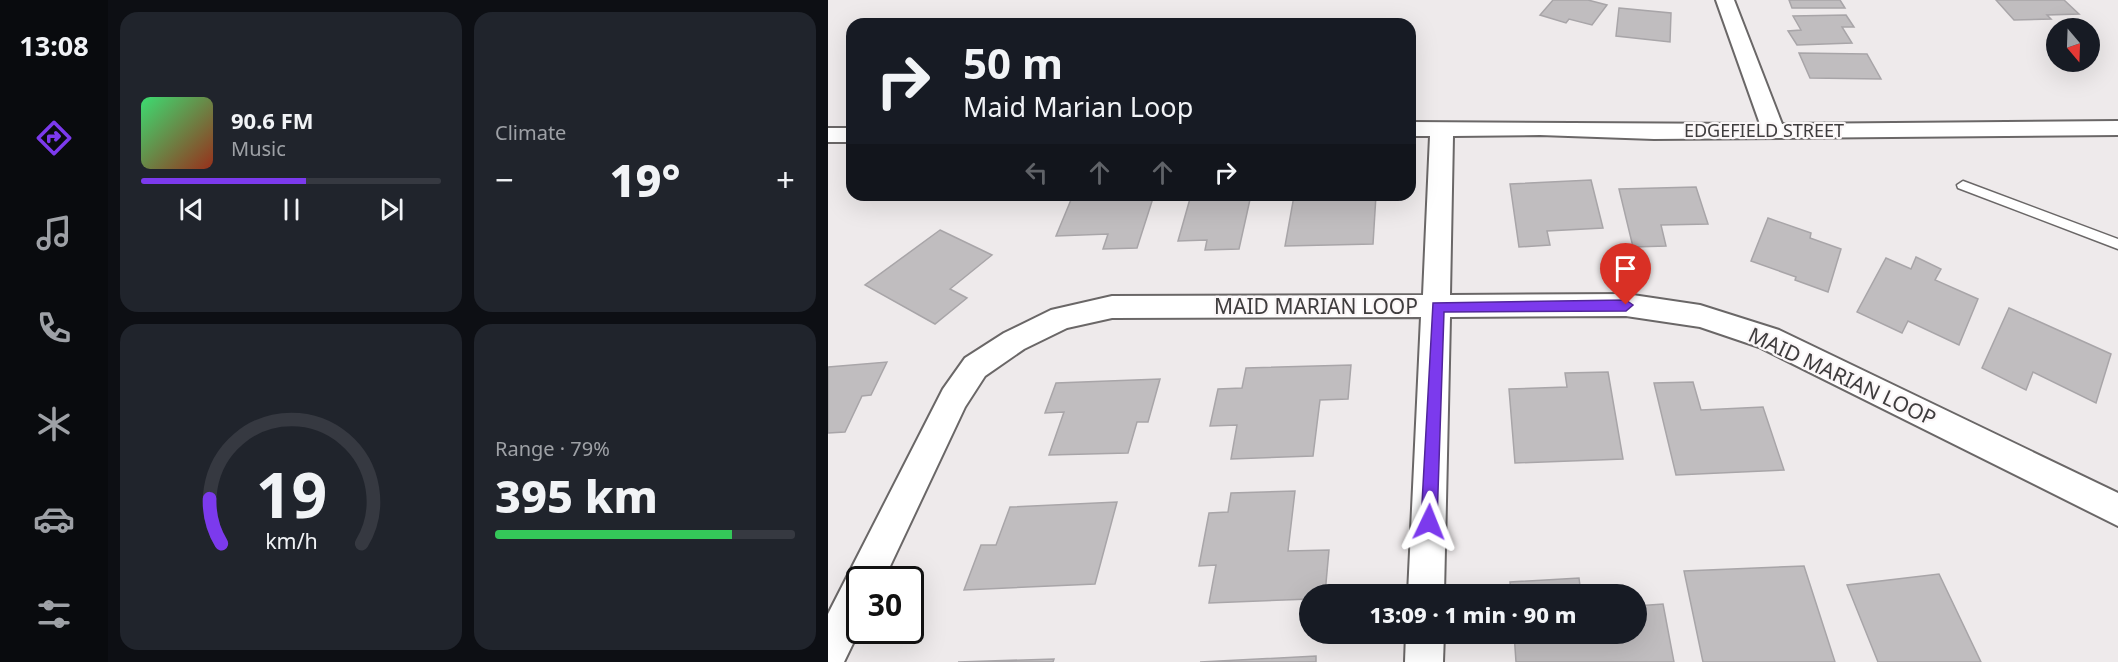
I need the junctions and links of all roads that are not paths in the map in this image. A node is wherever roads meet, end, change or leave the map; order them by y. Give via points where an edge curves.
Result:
1 (1725, 0) edge
2 (2118, 128) edge
3 (1416, 129) edge
4 (1442, 129) junction
5 (1774, 131) junction
6 (828, 135) edge
7 (846, 135) edge
8 (1963, 185) dead end
9 (2118, 244) edge
10 (1437, 306) junction
11 (2118, 510) edge
12 (871, 566) edge
13 (1426, 584) edge
14 (846, 618) edge
15 (1425, 644) edge
16 (828, 653) edge
17 (1424, 662) edge

1 - 5 street
2 - 5 street, EDGEFIELD STREET
3 - 4 street, EDGEFIELD STREET
4 - 5 street, EDGEFIELD STREET
4 - 10 street
6 - 7 street
8 - 9 lane
10 - 11 street, MAID MARIAN LOOP via 1626,305 1700,316 1769,338
10 - 12 street, MAID MARIAN LOOP via 1112,307 1061,318 1014,341 975,367 954,398
10 - 13 street
14 - 16 street
15 - 17 street

